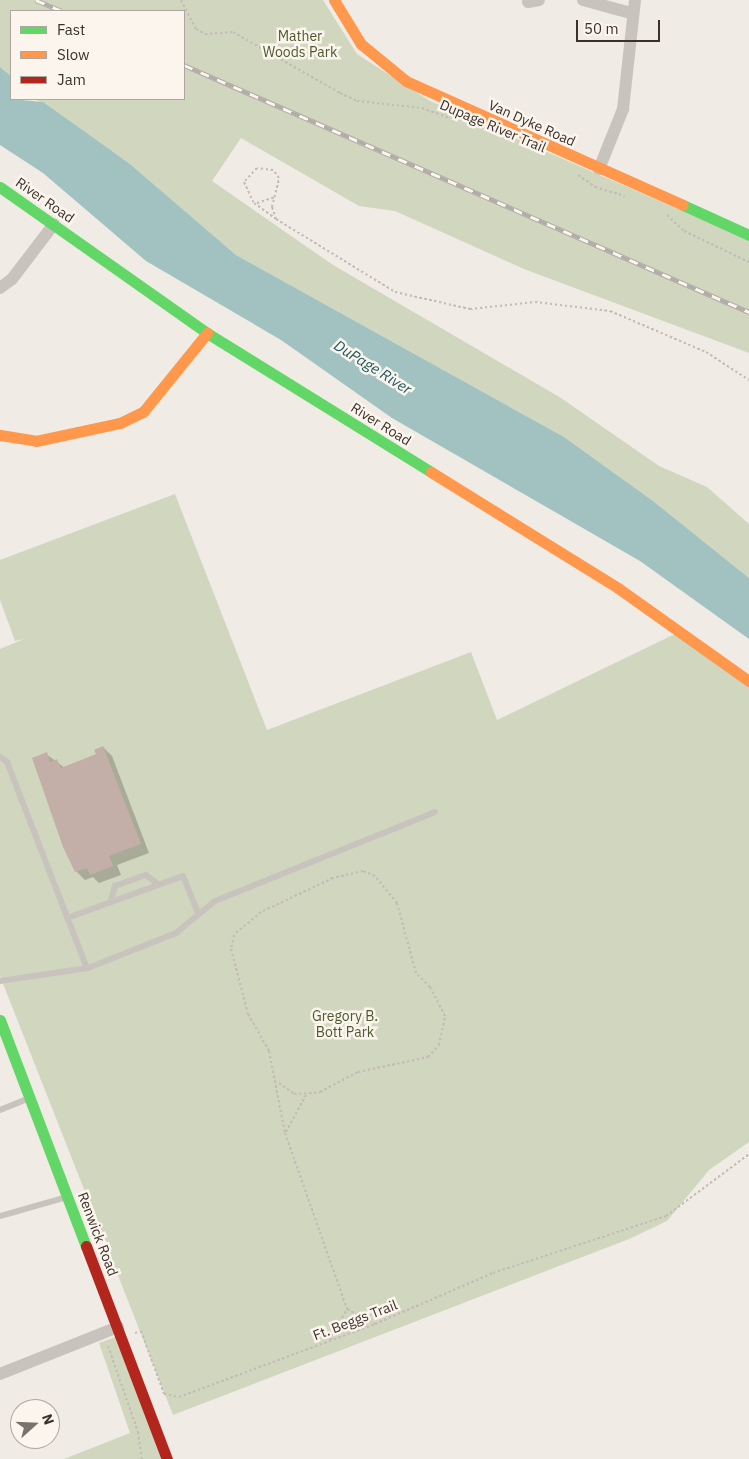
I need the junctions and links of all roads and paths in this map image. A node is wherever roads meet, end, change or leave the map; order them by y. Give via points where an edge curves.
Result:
1 (181, 0) edge
2 (334, 0) edge
3 (583, 0) edge
4 (636, 0) edge
5 (631, 13) junction
6 (457, 120) dead end
7 (599, 169) junction
8 (576, 173) dead end
9 (0, 187) edge
10 (628, 196) dead end
11 (275, 197) junction
12 (254, 203) junction
13 (660, 209) dead end
14 (276, 219) junction
15 (54, 224) junction
16 (749, 235) edge
17 (749, 262) edge
18 (0, 288) edge
19 (207, 333) junction
20 (749, 380) edge
21 (0, 436) edge
22 (749, 681) edge
23 (0, 757) edge
24 (435, 812) dead end
25 (158, 884) junction
26 (111, 901) junction
27 (198, 913) junction
28 (68, 918) junction
29 (87, 968) junction
30 (0, 981) edge
31 (0, 1020) edge
32 (278, 1083) junction
33 (306, 1095) junction
34 (30, 1098) junction
35 (0, 1110) edge
36 (285, 1133) junction
37 (749, 1154) edge
38 (68, 1197) junction
39 (0, 1216) edge
40 (347, 1309) junction
41 (375, 1324) junction
42 (120, 1333) junction
43 (329, 1341) junction
44 (0, 1374) edge
45 (142, 1459) edge
46 (167, 1459) edge

1 - 6 path, Dupage River Trail via 196,29 205,34 233,32 358,101 422,108
2 - 7 street, Van Dyke Road via 362,44 406,81
3 - 5 street
4 - 5 street
5 - 7 street via 623,109
7 - 16 street, Van Dyke Road
8 - 10 path via 595,187
9 - 15 street, River Road
11 - 12 path
11 - 12 path via 279,178 272,170 258,168 244,182
11 - 14 path
12 - 14 path
13 - 17 path via 684,231
14 - 20 path via 404,295 470,309 535,302 610,311 698,348
15 - 18 street
15 - 19 street, River Road
19 - 21 street via 143,412 120,423 36,441
19 - 22 street, River Road via 618,588
23 - 28 lane via 7,762
24 - 27 lane via 284,871
25 - 26 lane
25 - 26 lane via 146,875 115,886
25 - 27 lane via 183,876
26 - 28 lane
27 - 29 lane via 176,933
28 - 29 lane
29 - 30 lane
31 - 34 street, Renwick Road
32 - 33 path via 294,1094
32 - 33 path via 264,1035 242,997 231,949 234,935 261,912 334,878 363,872 375,876 397,903 407,951 416,973 438,1002 445,1031 428,1057 358,1072 330,1090
32 - 36 path
33 - 36 path
34 - 35 lane
34 - 38 street, Renwick Road
36 - 40 path
37 - 41 path, Ft. Beggs Trail via 666,1216 494,1272
38 - 39 lane
38 - 42 street, Renwick Road
40 - 41 path
40 - 43 path
41 - 43 path, Ft. Beggs Trail
42 - 43 path, Ft. Beggs Trail via 140,1331 164,1394 170,1398
42 - 44 street
42 - 45 path via 107,1346 138,1432
42 - 46 street, Renwick Road

